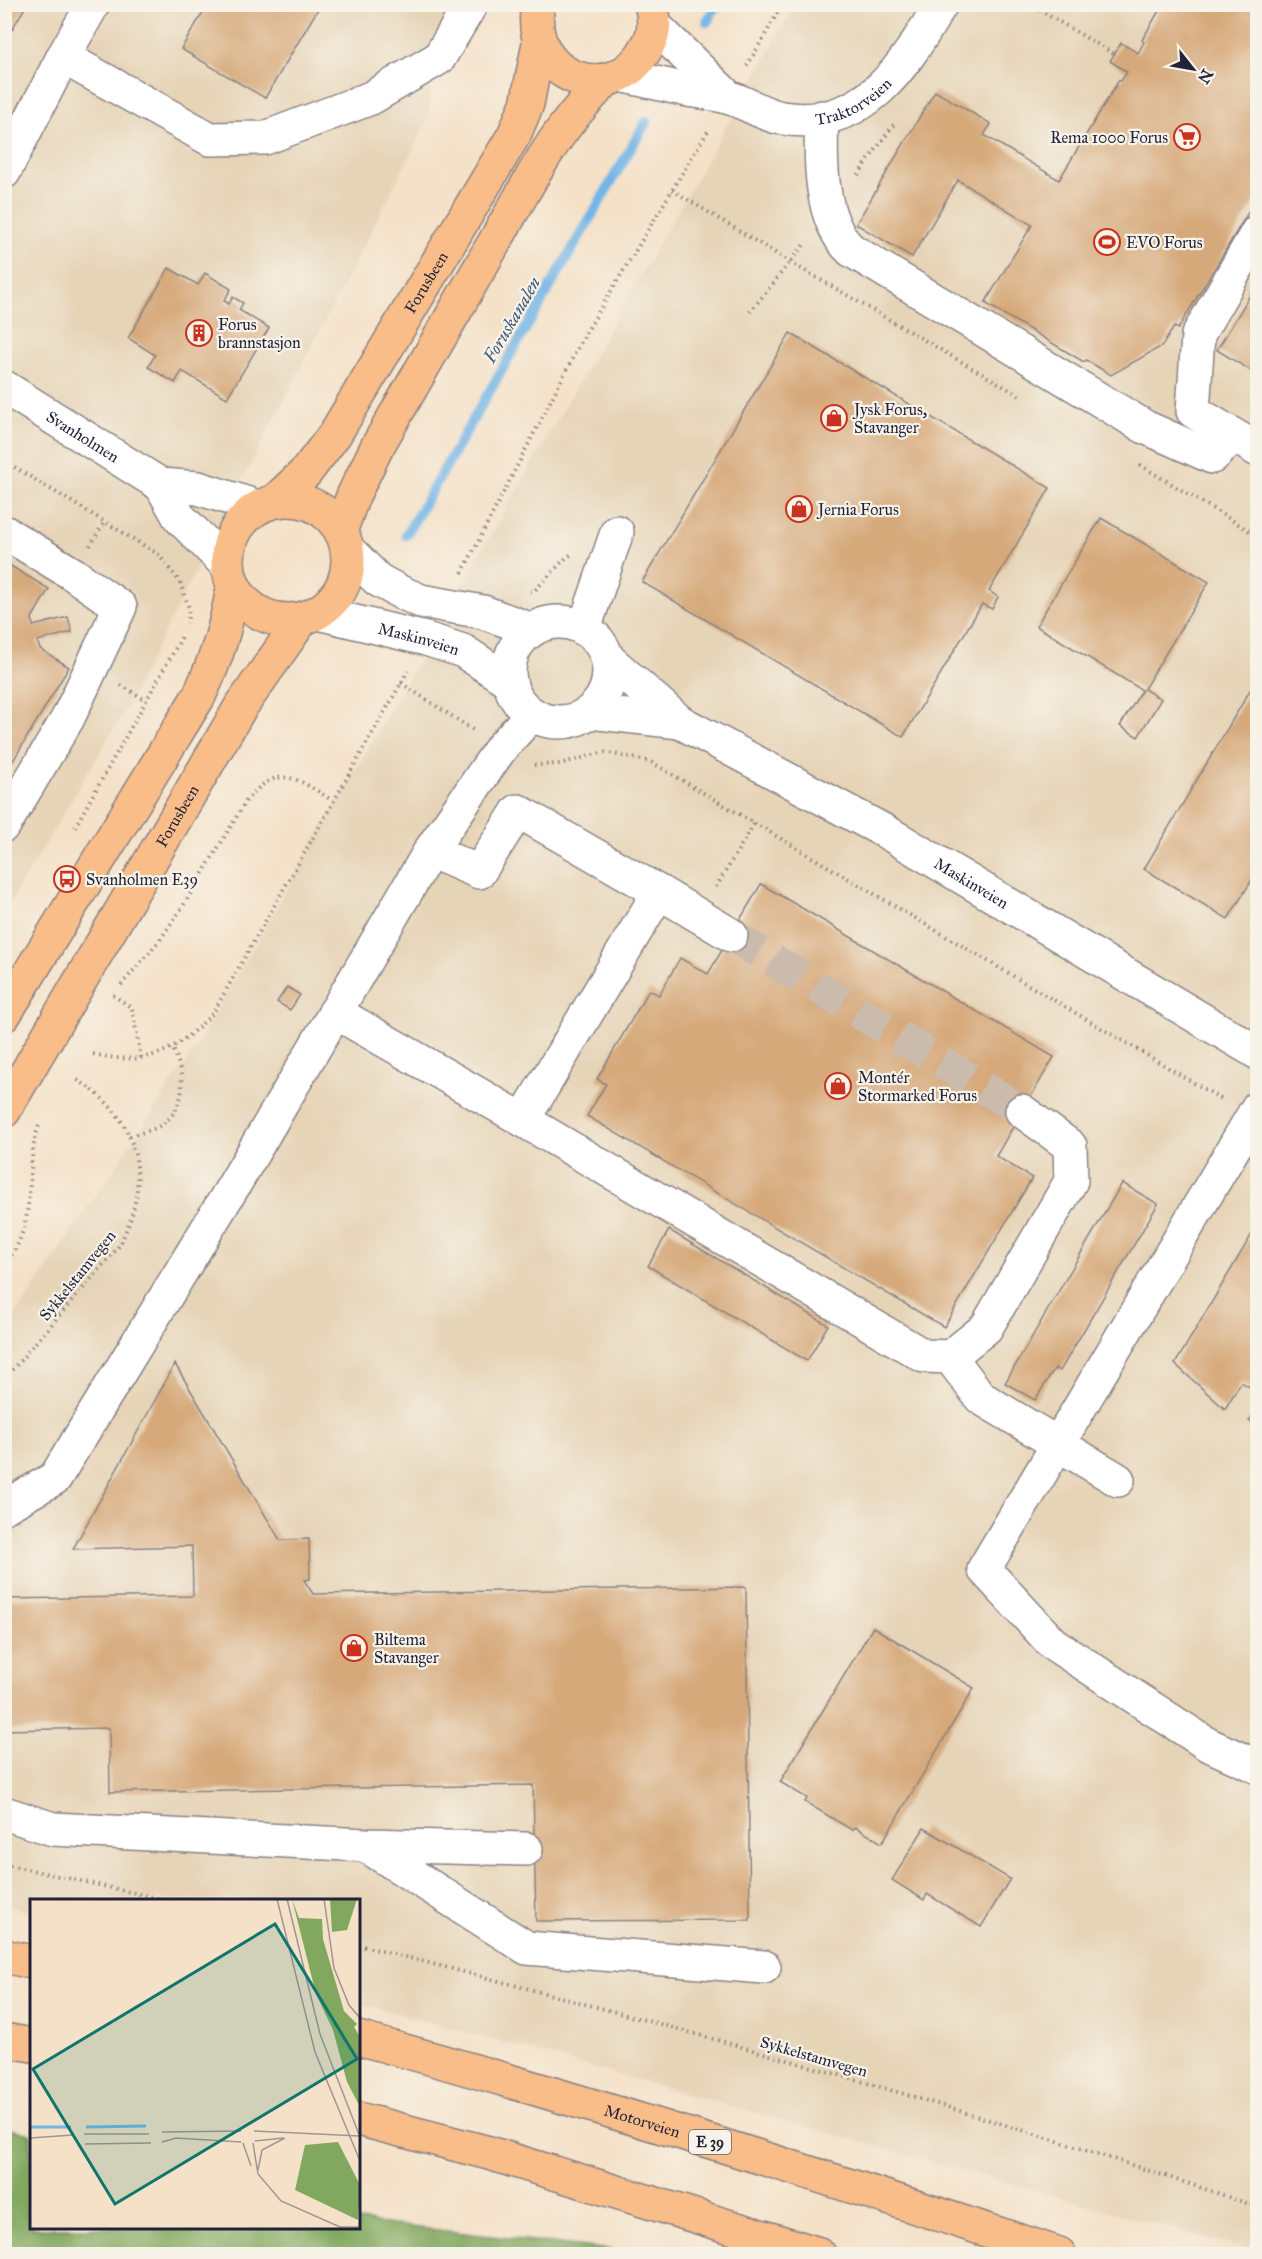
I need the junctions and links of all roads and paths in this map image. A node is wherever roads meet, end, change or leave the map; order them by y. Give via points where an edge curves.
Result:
1 (93, 4) edge
2 (471, 4) edge
3 (538, 4) edge
4 (783, 4) edge
5 (941, 4) edge
6 (1029, 4) edge
7 (653, 15) edge
8 (539, 43) junction
9 (1114, 54) dead end
10 (63, 57) junction
11 (747, 66) dead end
12 (613, 77) junction
13 (728, 97) junction
14 (822, 117) junction
15 (709, 129) dead end
16 (4, 172) edge
17 (672, 190) junction
18 (1257, 231) edge
19 (790, 262) junction
20 (750, 312) dead end
21 (4, 387) edge
22 (1024, 398) dead end
23 (1245, 443) edge
24 (1136, 463) dead end
25 (161, 485) junction
26 (266, 504) junction
27 (4, 532) edge
28 (617, 532) joint
29 (1257, 536) edge
30 (344, 539) junction
31 (462, 574) dead end
32 (230, 576) junction
33 (525, 592) dead end
34 (310, 616) junction
35 (584, 629) junction
36 (532, 630) junction
37 (608, 658) junction
38 (410, 666) dead end
39 (510, 682) junction
40 (401, 683) junction
41 (590, 712) junction
42 (532, 714) junction
43 (680, 722) junction
44 (478, 734) dead end
45 (530, 765) dead end
46 (333, 801) junction
47 (754, 824) junction
48 (4, 825) edge
49 (430, 851) junction
50 (659, 892) junction
51 (698, 916) junction
52 (731, 935) tunnel mouth
53 (113, 994) junction
54 (108, 1004) dead end
55 (335, 1012) junction
56 (4, 1015) edge
57 (173, 1049) junction
58 (1257, 1053) edge
59 (93, 1054) dead end
60 (141, 1058) junction
61 (74, 1078) dead end
62 (4, 1111) edge
63 (1022, 1111) tunnel mouth
64 (1255, 1111) edge
65 (41, 1120) dead end
66 (523, 1120) junction
67 (130, 1136) junction
68 (4, 1264) edge
69 (950, 1357) junction
70 (4, 1379) edge
71 (1059, 1443) junction
72 (1118, 1480) dead end
73 (4, 1507) edge
74 (1257, 1767) edge
75 (4, 1813) edge
76 (365, 1845) junction
77 (526, 1850) dead end
78 (4, 1864) edge
79 (162, 1899) edge
80 (360, 1946) edge
81 (4, 1956) edge
82 (30, 1962) edge
83 (765, 1967) dead end
84 (360, 2039) edge
85 (4, 2040) edge
86 (30, 2045) edge
87 (360, 2120) edge
88 (1257, 2207) edge
89 (819, 2254) edge
90 (1059, 2254) edge

1 - 10 street
2 - 10 street via 439,58 371,98 265,138 210,139
3 - 8 main road, Forusbeen
4 - 11 path
5 - 14 street, Traktorveien via 893,77 845,112
6 - 9 path
7 - 12 main road via 651,41 644,55 633,67
7 - 13 street, Traktorveien
8 - 12 main road via 566,74 592,81
8 - 26 main road, Forusbeen via 527,104 514,135 335,435 306,472
10 - 16 street
12 - 13 street, Traktorveien
12 - 30 main road via 575,111 532,175 377,447 352,496
13 - 14 street, Traktorveien via 780,117
14 - 23 street via 820,154 830,215 841,241 851,250 1145,427 1212,457
15 - 17 path
17 - 19 path
17 - 31 path via 584,336
18 - 23 street via 1198,335 1194,411
19 - 20 path
19 - 22 path
21 - 25 street, Svanholmen
24 - 29 path
25 - 26 street, Svanholmen via 198,488
25 - 32 street, Svanholmen via 179,517
26 - 30 main road via 294,499 312,504 328,514
26 - 32 main road via 245,518 234,532 229,548
27 - 48 street via 120,607 68,718
28 - 33 path via 567,557 534,591
28 - 35 street
30 - 34 main road via 349,568 343,586 333,602
30 - 36 street via 378,580 400,592 421,601 483,612
32 - 34 main road via 243,601 255,611 286,621
32 - 56 main road via 227,627 199,696
34 - 39 street, Maskinveien via 426,639 463,651
34 - 62 main road, Forusbeen via 240,708
35 - 36 street via 558,622
35 - 37 street via 599,642
36 - 39 street via 513,652
37 - 41 street via 607,688
37 - 43 street, Maskinveien
38 - 40 path
39 - 42 street via 514,695
40 - 44 path
40 - 46 path
41 - 42 street via 562,723
41 - 43 street, Maskinveien
42 - 49 street via 501,748
43 - 58 street, Maskinveien via 888,833
45 - 47 path via 560,764 604,752 651,762
46 - 53 path via 301,780 285,776 270,779 257,788 160,940
46 - 57 path via 213,1013
47 - 51 path
47 - 64 path
49 - 50 street via 478,872 518,811
49 - 55 street
50 - 51 street
50 - 66 street
51 - 52 street
53 - 54 path
53 - 60 path via 132,1008
55 - 66 street
55 - 73 street via 55,1478
57 - 60 path
57 - 67 path via 183,1078 174,1113 162,1124
59 - 60 path via 115,1059
61 - 67 path, Sykkelstamvegen via 104,1099
63 - 69 street via 1070,1146 1071,1181 986,1328
64 - 71 street
65 - 68 path via 33,1147 28,1212 21,1241
66 - 69 street via 924,1356
67 - 70 path, Sykkelstamvegen via 139,1187 128,1229 104,1265
69 - 71 street via 981,1398
71 - 72 street
71 - 74 street via 984,1569 1052,1643 1207,1744
75 - 76 street via 53,1829
76 - 77 street
76 - 83 street via 527,1948
78 - 79 path
80 - 88 path, Sykkelstamvegen via 836,2074 1127,2162
81 - 82 main road
84 - 90 main road, Motorveien / E 39 via 690,2135
85 - 86 main road
87 - 89 main road via 501,2156

